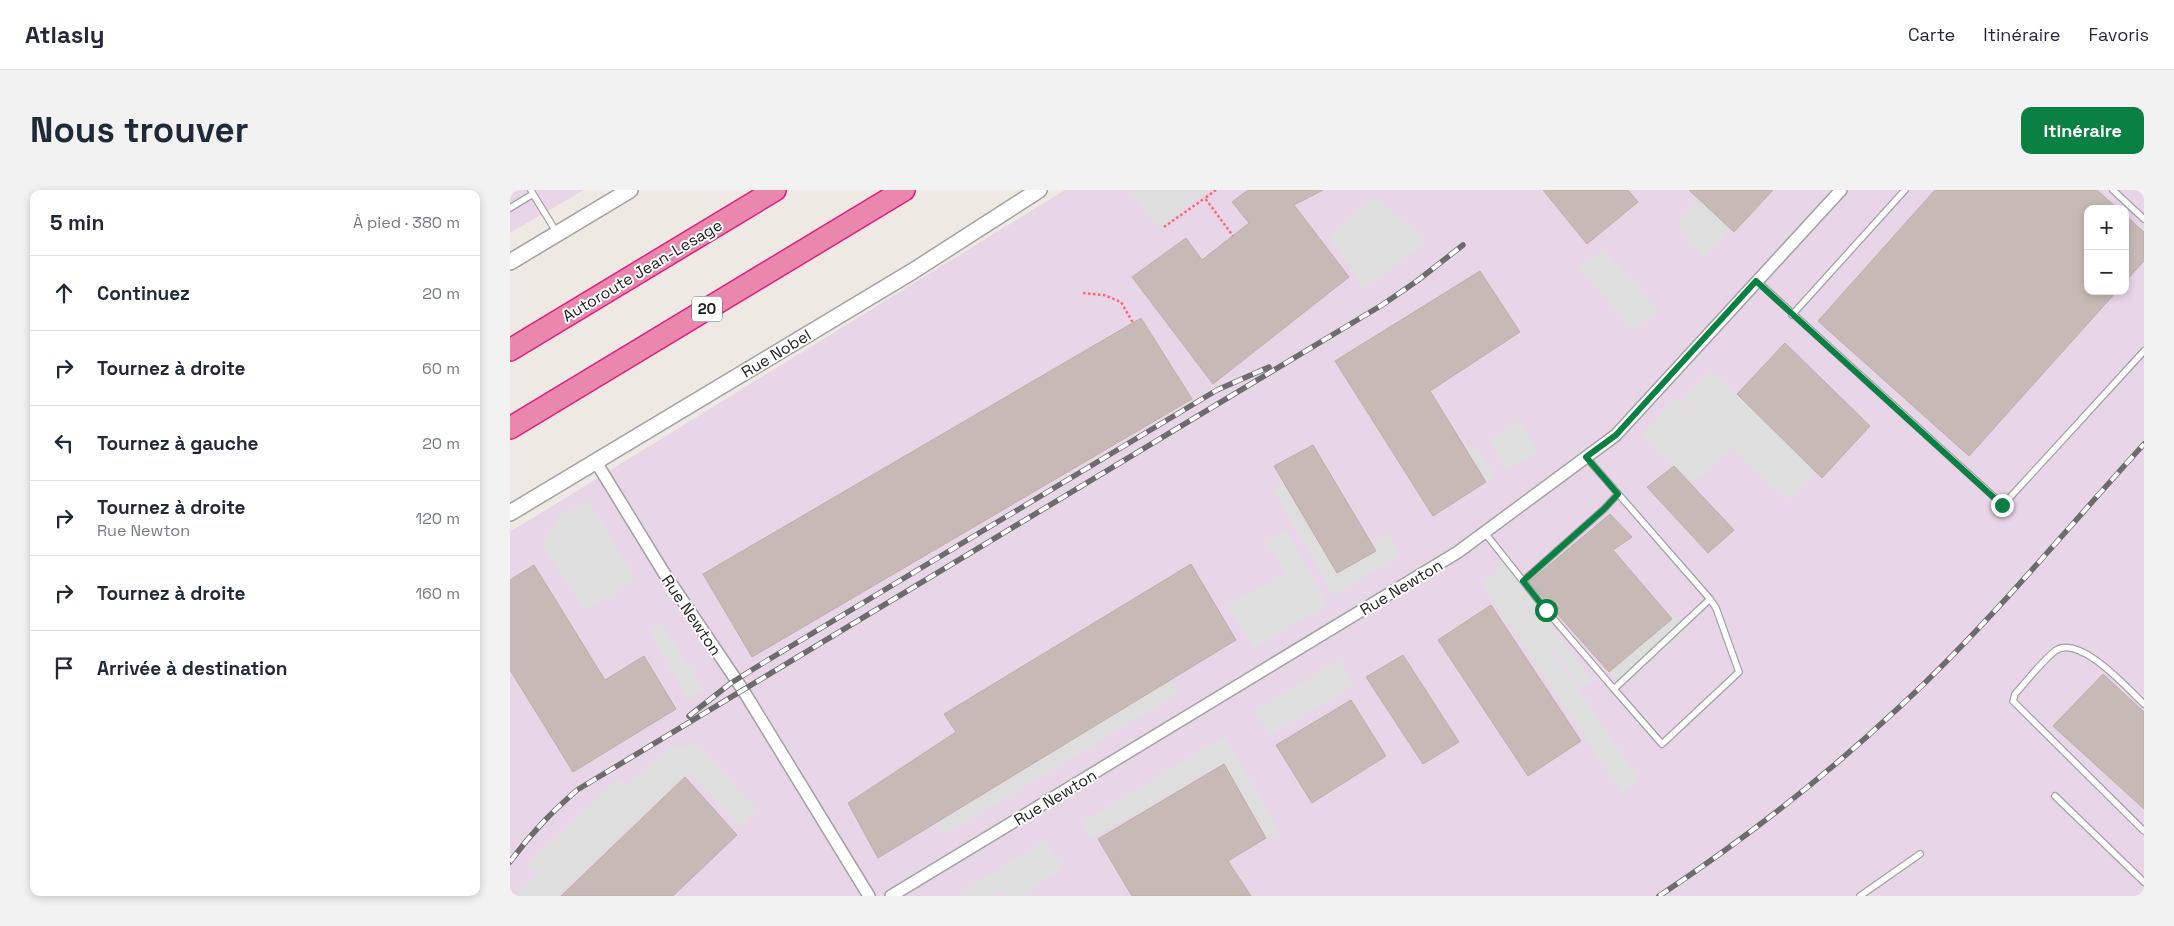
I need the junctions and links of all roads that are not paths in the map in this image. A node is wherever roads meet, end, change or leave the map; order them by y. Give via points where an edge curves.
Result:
1 (630, 190) edge
2 (775, 190) edge
3 (904, 190) edge
4 (1039, 190) edge
5 (1841, 190) edge
6 (1905, 190) edge
7 (2113, 190) edge
8 (532, 192) edge
9 (510, 208) edge
10 (2144, 219) edge
11 (558, 234) junction
12 (510, 262) edge
13 (1756, 281) junction
14 (1792, 315) junction
15 (510, 350) edge
16 (2144, 350) edge
17 (510, 428) edge
18 (1586, 457) junction
19 (596, 462) junction
20 (1618, 494) junction
21 (510, 513) edge
22 (1485, 533) junction
23 (1523, 581) junction
24 (1710, 599) junction
25 (1614, 689) junction
26 (2144, 704) edge
27 (2055, 796) dead end
28 (2144, 831) edge
29 (1920, 854) dead end
30 (2144, 882) edge
31 (869, 896) edge
32 (891, 896) edge
33 (1860, 896) edge

1 - 11 street
2 - 15 highway, Autoroute Jean-Lesage
3 - 17 highway, 20
4 - 19 street, Rue Nobel via 913,271
5 - 13 street, Rue Newton
6 - 14 lane
7 - 10 lane
8 - 9 lane
8 - 11 lane
11 - 12 street
13 - 14 lane
13 - 18 street, Rue Newton via 1616,435
14 - 16 lane via 2002,505
18 - 20 lane
18 - 22 street, Rue Newton
19 - 21 street, Rue Nobel
19 - 31 street, Rue Newton via 664,573 743,690
20 - 23 lane
20 - 24 lane
22 - 23 lane
22 - 32 street, Rue Newton
23 - 25 lane
24 - 25 lane
24 - 25 lane via 1739,672 1662,744
26 - 28 lane via 2092,656 2068,648 2056,650 2014,694 2013,701
27 - 30 lane
29 - 33 lane

